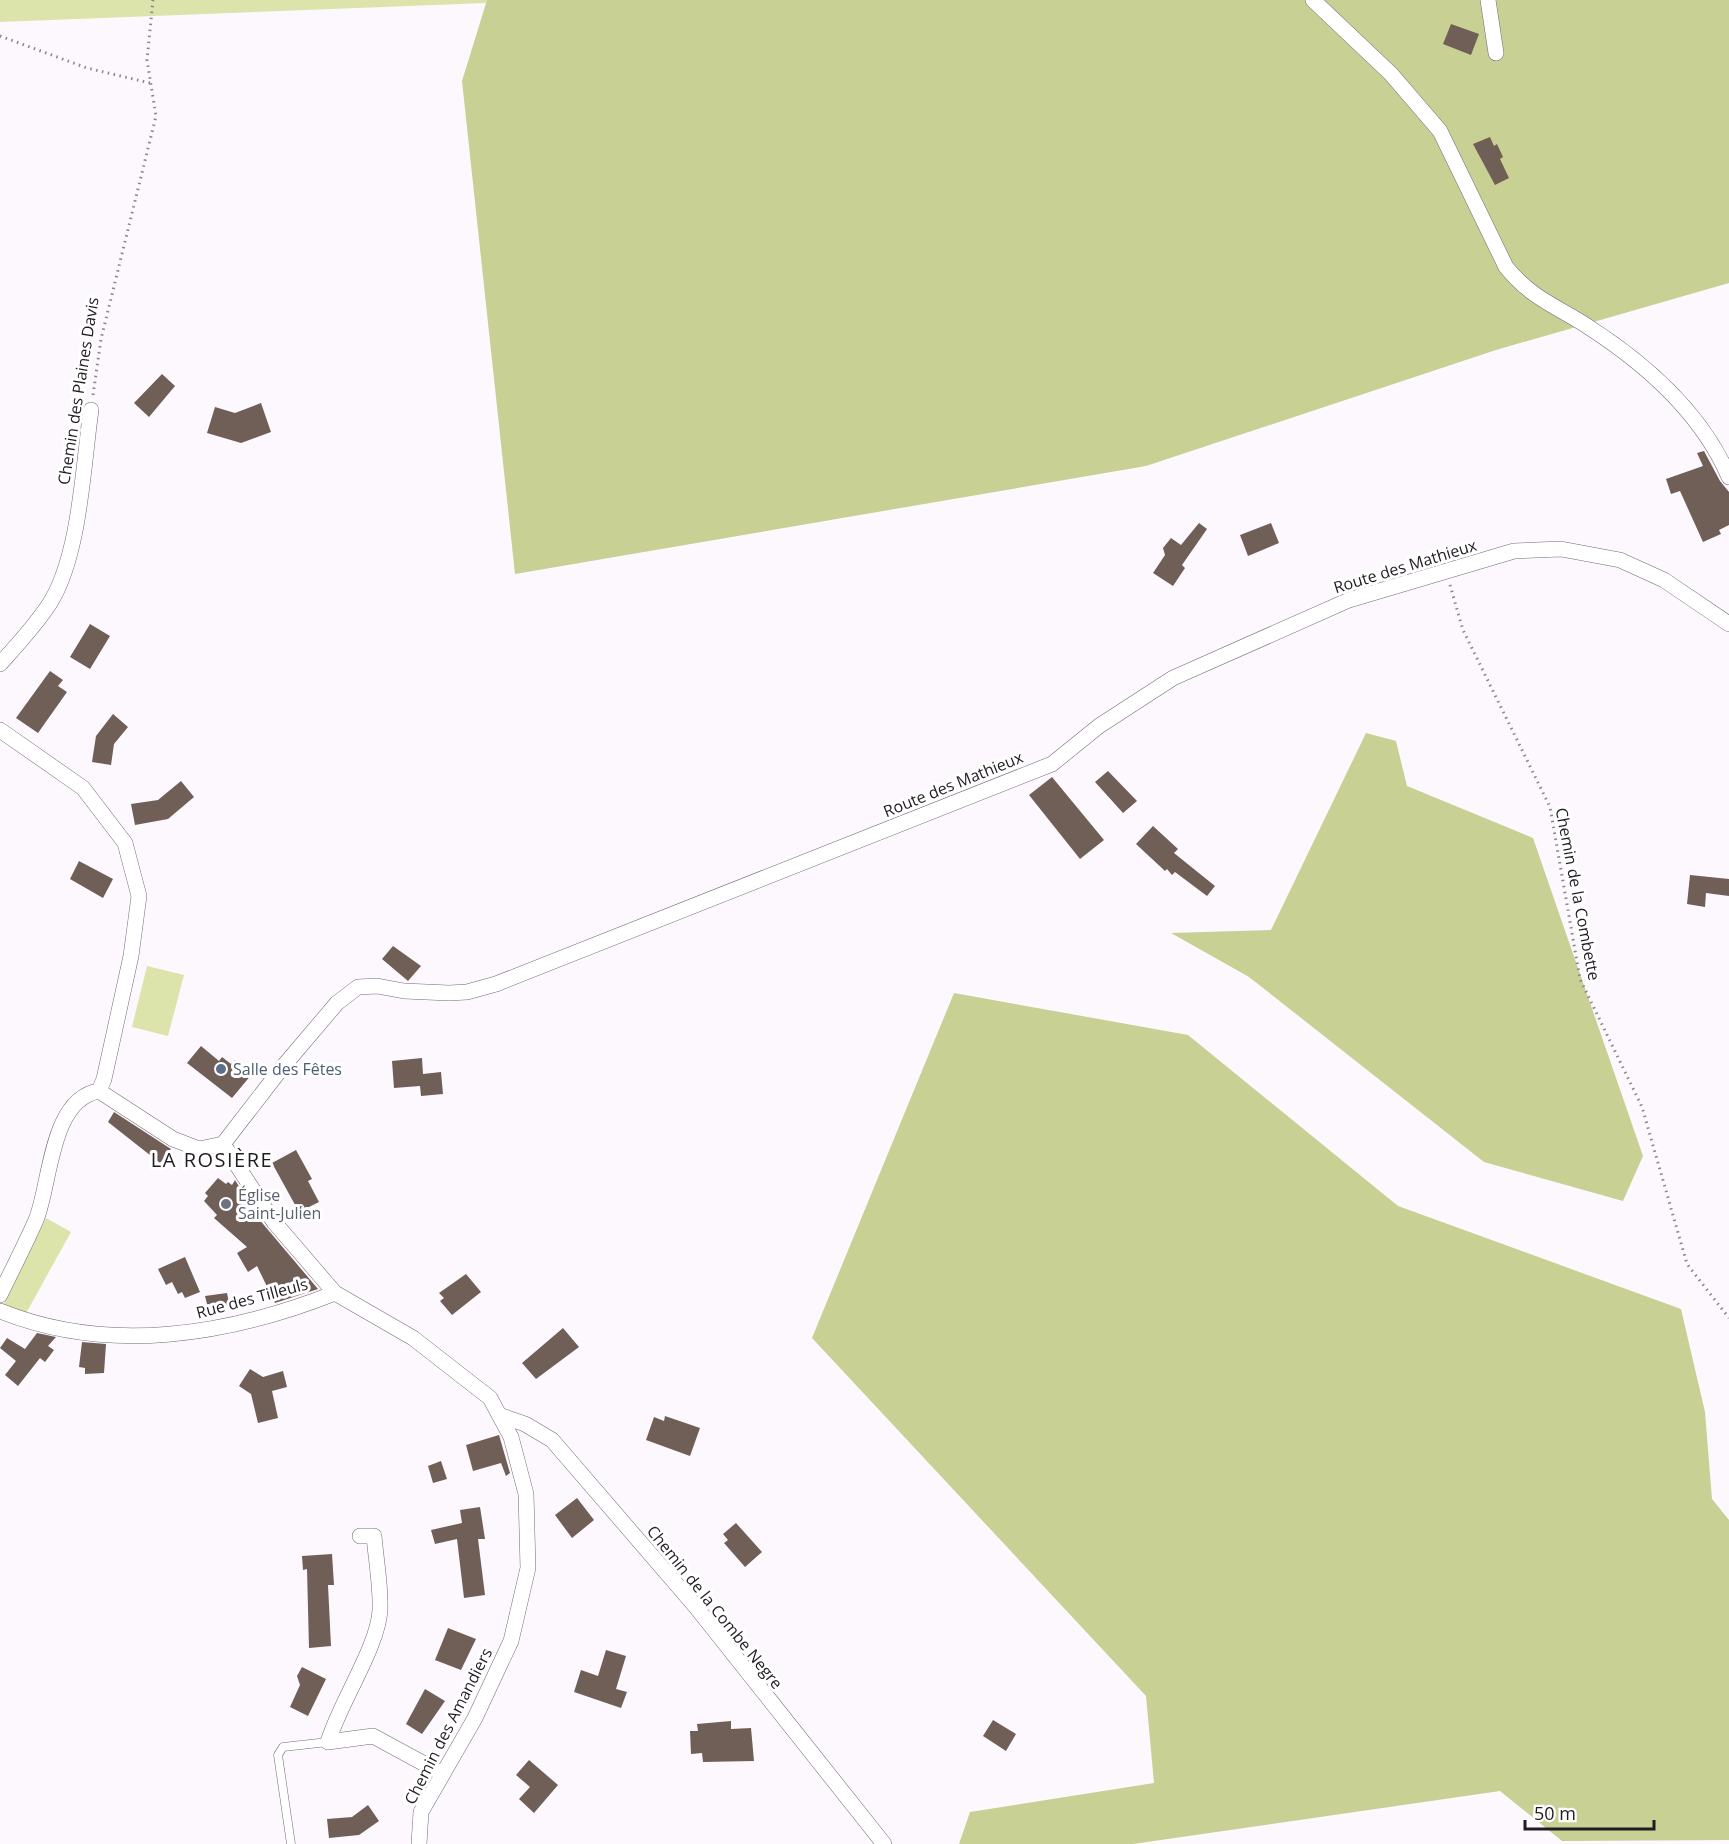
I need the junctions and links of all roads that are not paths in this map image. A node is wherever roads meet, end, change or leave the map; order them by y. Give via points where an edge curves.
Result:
1 (1313, 0) edge
2 (1488, 0) edge
3 (1496, 53) dead end
4 (91, 410) road end
5 (1729, 477) edge
6 (1729, 624) edge
7 (0, 664) edge
8 (0, 730) edge
9 (99, 1091) junction
10 (223, 1144) junction
11 (335, 1293) junction
12 (0, 1295) edge
13 (0, 1311) edge
14 (499, 1415) junction
15 (360, 1536) dead end
16 (328, 1742) junction
17 (443, 1774) junction
18 (291, 1844) edge
19 (418, 1844) edge
20 (884, 1844) edge

1 - 5 street via 1391,74 1440,131 1506,267 1519,283 1536,298 1590,328 1680,402 1707,436
2 - 3 street
4 - 7 street, Chemin des Plaines Davis via 64,573 51,603
6 - 10 street, Route des Mathieux via 1664,580 1620,560 1561,549 1514,551 1349,600 1173,678 1099,726 1052,764 495,984 449,993 358,987 337,1003
8 - 9 street via 83,788 125,843 139,896 131,956
9 - 10 street via 173,1139 199,1149
9 - 12 street via 87,1093 73,1106 56,1138 36,1218
10 - 11 street, Chemin des Amandiers via 274,1222
11 - 13 street, Rue des Tilleuls via 294,1309 208,1331 137,1336 71,1330
11 - 14 street, Chemin des Amandiers via 413,1338 490,1398
14 - 17 street, Chemin des Amandiers via 511,1437 526,1494 528,1568 511,1641 476,1718
14 - 20 street, Chemin de la Combe Negre via 552,1440 696,1607
15 - 16 street via 375,1536 380,1611 367,1655 335,1718
16 - 17 street via 374,1736
16 - 18 lane via 283,1747 278,1755
17 - 19 street, Chemin des Amandiers via 421,1812

